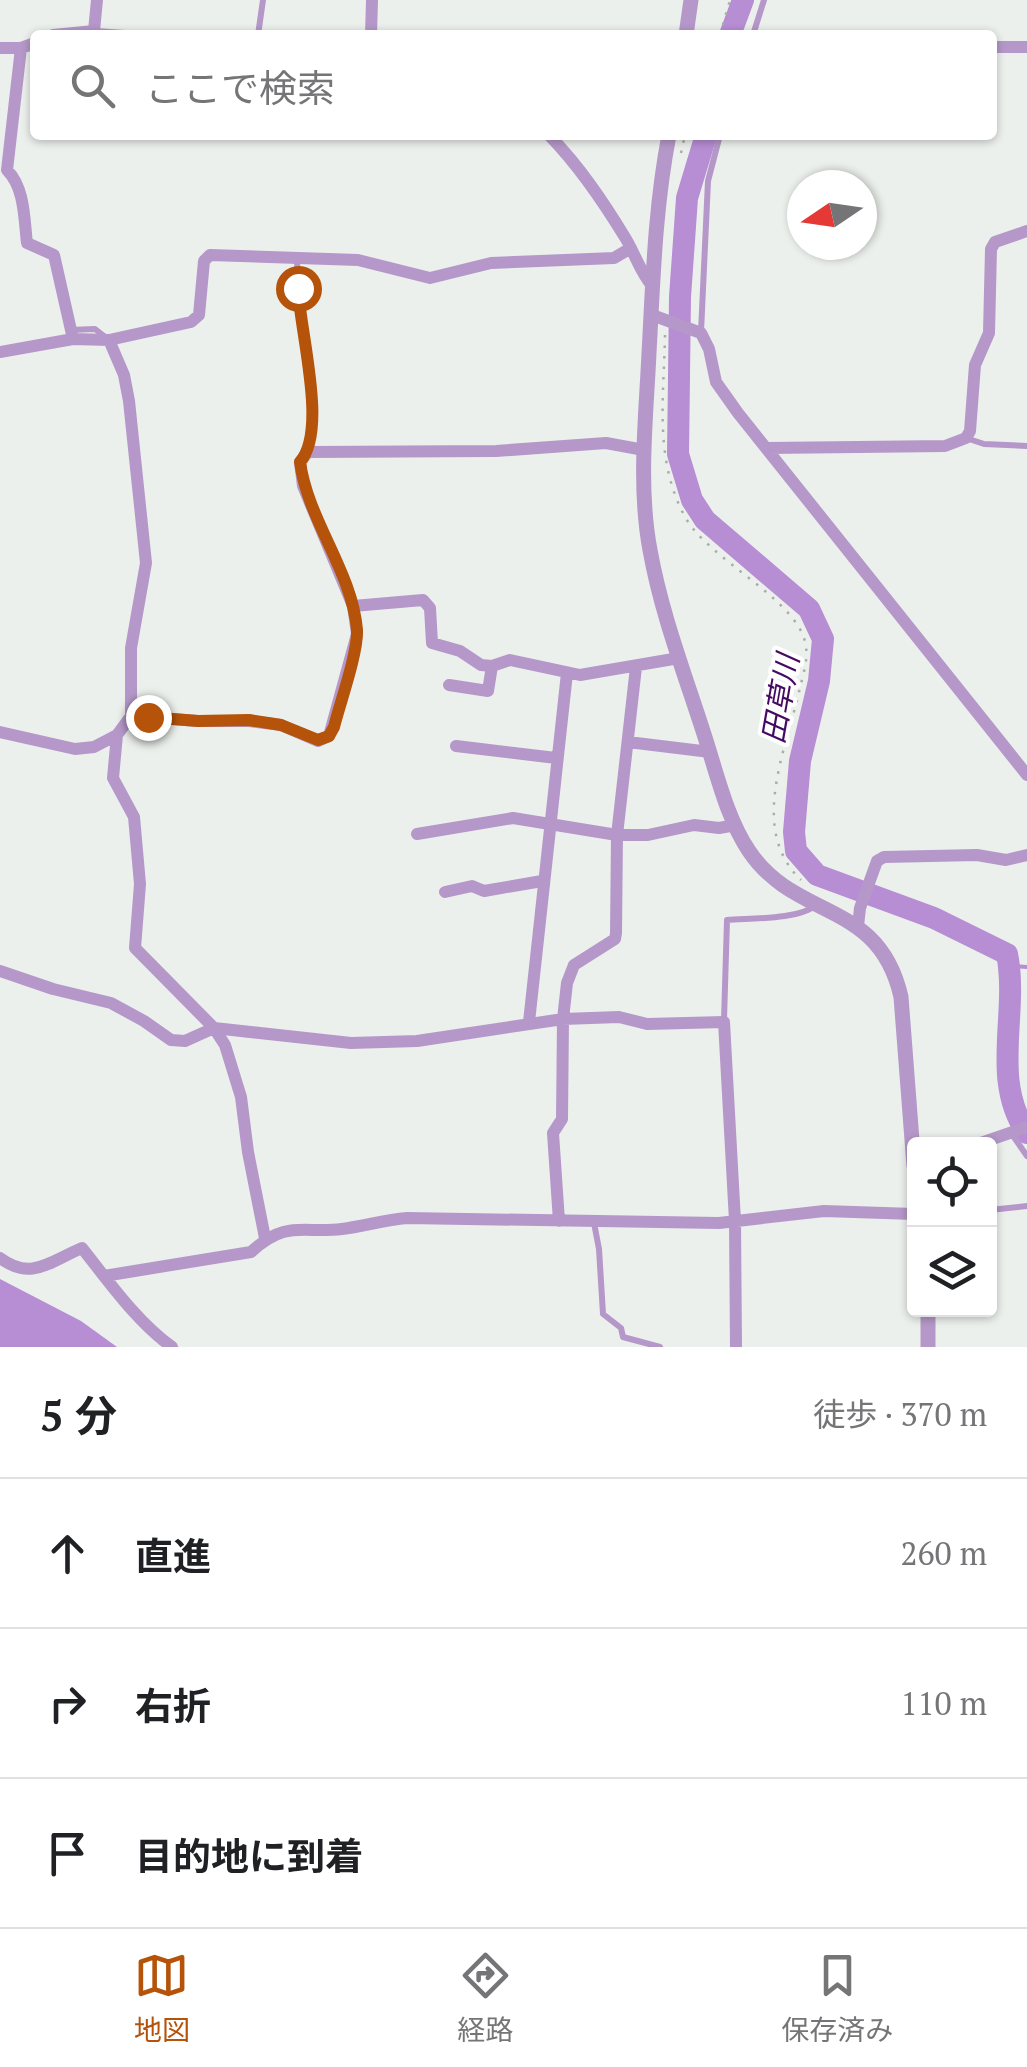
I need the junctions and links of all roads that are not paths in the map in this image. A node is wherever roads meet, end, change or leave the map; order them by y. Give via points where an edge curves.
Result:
1 (97, 0) edge
2 (263, 0) edge
3 (372, 0) edge
4 (690, 0) edge
5 (764, 0) edge
6 (94, 30) edge
7 (259, 30) edge
8 (371, 30) edge
9 (687, 30) edge
10 (755, 30) edge
11 (30, 44) edge
12 (997, 47) edge
13 (0, 48) edge
14 (21, 48) junction
15 (1027, 48) edge
16 (553, 140) edge
17 (668, 140) edge
18 (719, 140) edge
19 (1027, 232) edge
20 (631, 248) junction
21 (297, 256) junction
22 (653, 288) junction
23 (659, 316) junction
24 (701, 333) junction
25 (72, 334) junction
26 (110, 340) junction
27 (0, 352) edge
28 (966, 438) junction
29 (1027, 446) edge
30 (768, 448) junction
31 (644, 450) junction
32 (308, 452) junction
33 (353, 606) junction
34 (679, 658) junction
35 (492, 666) junction
36 (636, 666) junction
37 (567, 673) junction
38 (449, 685) dead end
39 (131, 716) junction
40 (0, 732) edge
41 (117, 735) junction
42 (628, 742) junction
43 (456, 746) dead end
44 (710, 752) junction
45 (556, 758) junction
46 (1027, 775) edge
47 (548, 824) junction
48 (736, 825) junction
49 (417, 834) dead end
50 (617, 834) junction
51 (1027, 855) edge
52 (542, 881) junction
53 (445, 892) dead end
54 (817, 904) junction
55 (858, 926) junction
56 (0, 971) edge
57 (562, 1020) junction
58 (529, 1022) junction
59 (724, 1022) junction
60 (214, 1028) junction
61 (1018, 1131) edge
62 (912, 1137) edge
63 (1027, 1156) edge
64 (1027, 1206) edge
65 (997, 1209) edge
66 (907, 1214) edge
67 (560, 1221) junction
68 (594, 1222) junction
69 (735, 1222) junction
70 (266, 1238) junction
71 (0, 1258) edge
72 (104, 1276) junction
73 (928, 1317) edge
74 (172, 1347) edge
75 (660, 1347) edge
76 (736, 1347) edge
77 (928, 1347) edge

1 - 6 street
2 - 7 lane
3 - 8 street
4 - 9 street
5 - 10 lane
11 - 14 street
12 - 15 street
13 - 14 street
14 - 25 street via 6,170 15,178 27,243 54,256
16 - 20 street via 597,191
17 - 22 street
18 - 24 lane via 708,181
19 - 28 street via 995,242 991,250 990,333 974,365
20 - 21 street via 614,258 491,263 430,278 358,260
20 - 22 street
21 - 26 street via 210,255 199,315 191,322
21 - 32 lane via 314,427
22 - 23 street
23 - 24 street
23 - 31 street
24 - 30 street via 716,382
25 - 26 street
25 - 27 street
26 - 39 street via 129,401 146,563 132,648
28 - 29 lane
28 - 30 street via 945,446
30 - 46 street
31 - 32 street via 606,443
31 - 34 street via 650,548
32 - 33 street via 300,462 303,486
33 - 35 street via 423,600 430,608 432,643
33 - 39 street via 357,634 329,736 318,740 249,720
34 - 36 street
34 - 44 street
35 - 37 street via 510,660
35 - 38 street via 488,691
36 - 37 street
36 - 42 street
37 - 45 street
39 - 41 street
40 - 41 street via 75,749
41 - 60 street via 113,778 134,817 140,884 135,948
42 - 44 street
42 - 50 street
43 - 45 street
44 - 48 street
45 - 47 street
47 - 49 street via 514,818
47 - 50 street
47 - 52 street
48 - 50 street
48 - 54 street via 764,870
50 - 57 street via 615,939 574,965
51 - 55 street via 876,861
52 - 53 street
52 - 58 street
54 - 55 street
54 - 59 lane via 809,912 727,920
55 - 62 street via 896,972
56 - 60 street via 111,1003 171,1040
57 - 58 street
57 - 59 street
57 - 67 street via 562,1118 553,1133
58 - 60 street via 417,1041 351,1043
59 - 69 street
60 - 70 street via 240,1098
61 - 63 lane
64 - 65 lane
66 - 69 street via 824,1211
67 - 68 street
67 - 70 street via 407,1218 341,1229 302,1227
68 - 69 street
68 - 75 lane via 603,1314 622,1328 623,1337
69 - 76 street
70 - 72 street via 251,1252
71 - 72 street via 26,1271 82,1248
72 - 74 street
73 - 77 street

